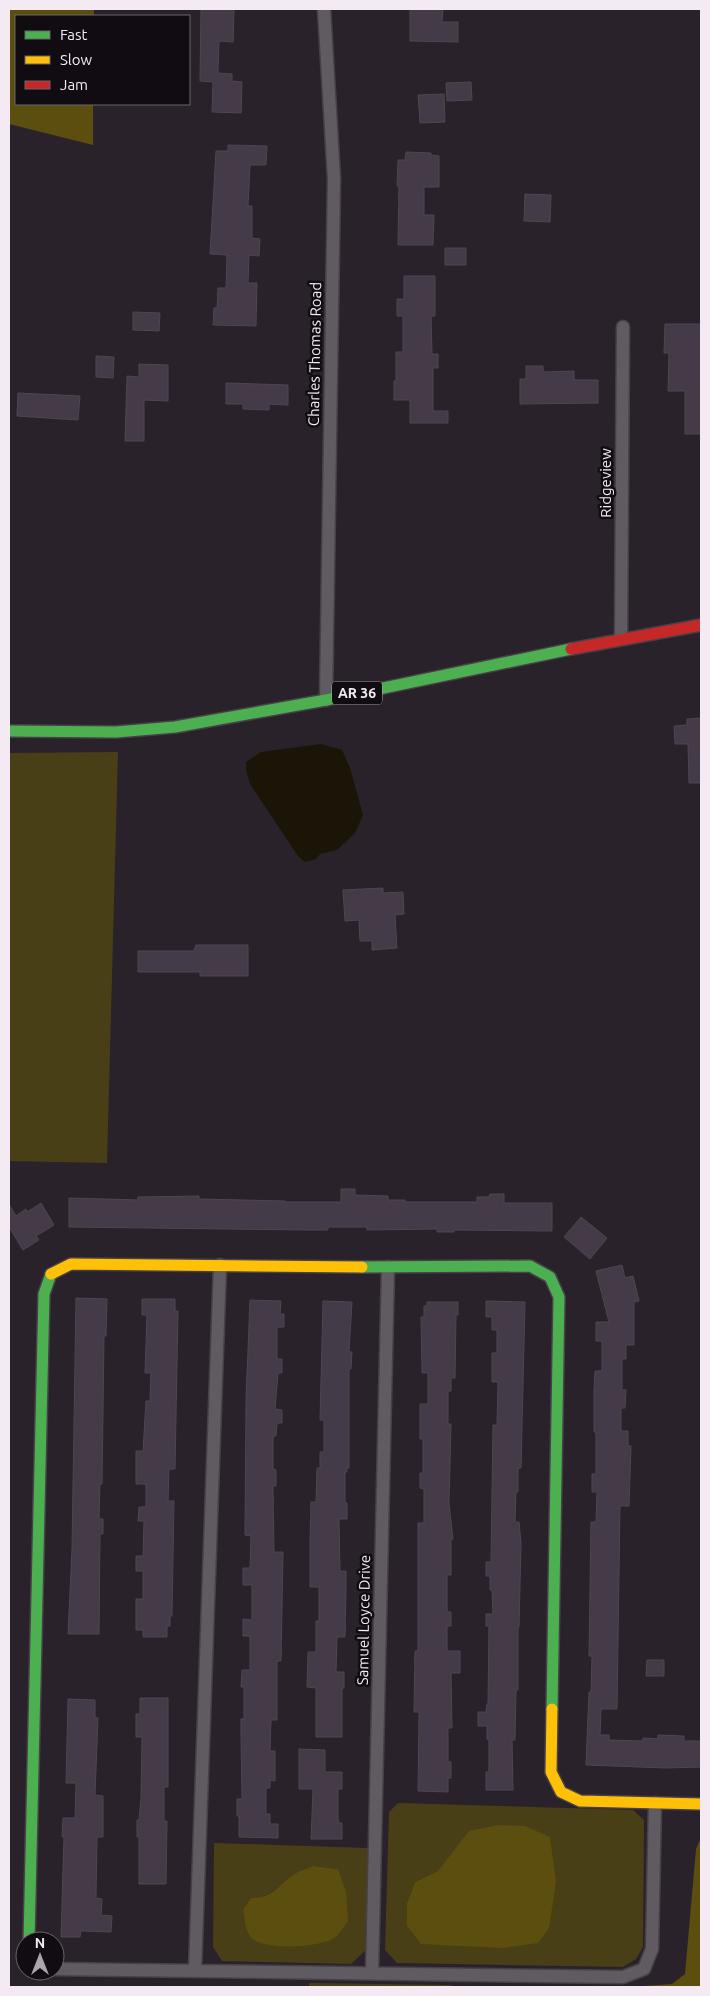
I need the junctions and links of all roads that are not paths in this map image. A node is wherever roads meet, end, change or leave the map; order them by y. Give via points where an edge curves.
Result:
1 (324, 9) edge
2 (623, 327) dead end
3 (701, 624) edge
4 (621, 639) junction
5 (326, 700) junction
6 (9, 731) edge
7 (220, 1265) junction
8 (388, 1267) junction
9 (655, 1803) junction
10 (701, 1804) edge
11 (29, 1931) edge
12 (65, 1968) edge
13 (195, 1971) junction
14 (372, 1973) junction

1 - 5 street, Charles Thomas Road via 334,179
2 - 4 street, Ridgeview
3 - 4 street, AR 36
4 - 5 street, AR 36
5 - 6 street, AR 36 via 136,731
7 - 8 street
7 - 11 street via 71,1264 51,1274 44,1294
7 - 13 street
8 - 9 street via 530,1266 550,1277 559,1297 551,1772 561,1792 580,1801
8 - 14 street, Samuel Loyce Drive
9 - 10 street
9 - 14 street via 652,1949 644,1969 623,1977
12 - 13 street
13 - 14 street

